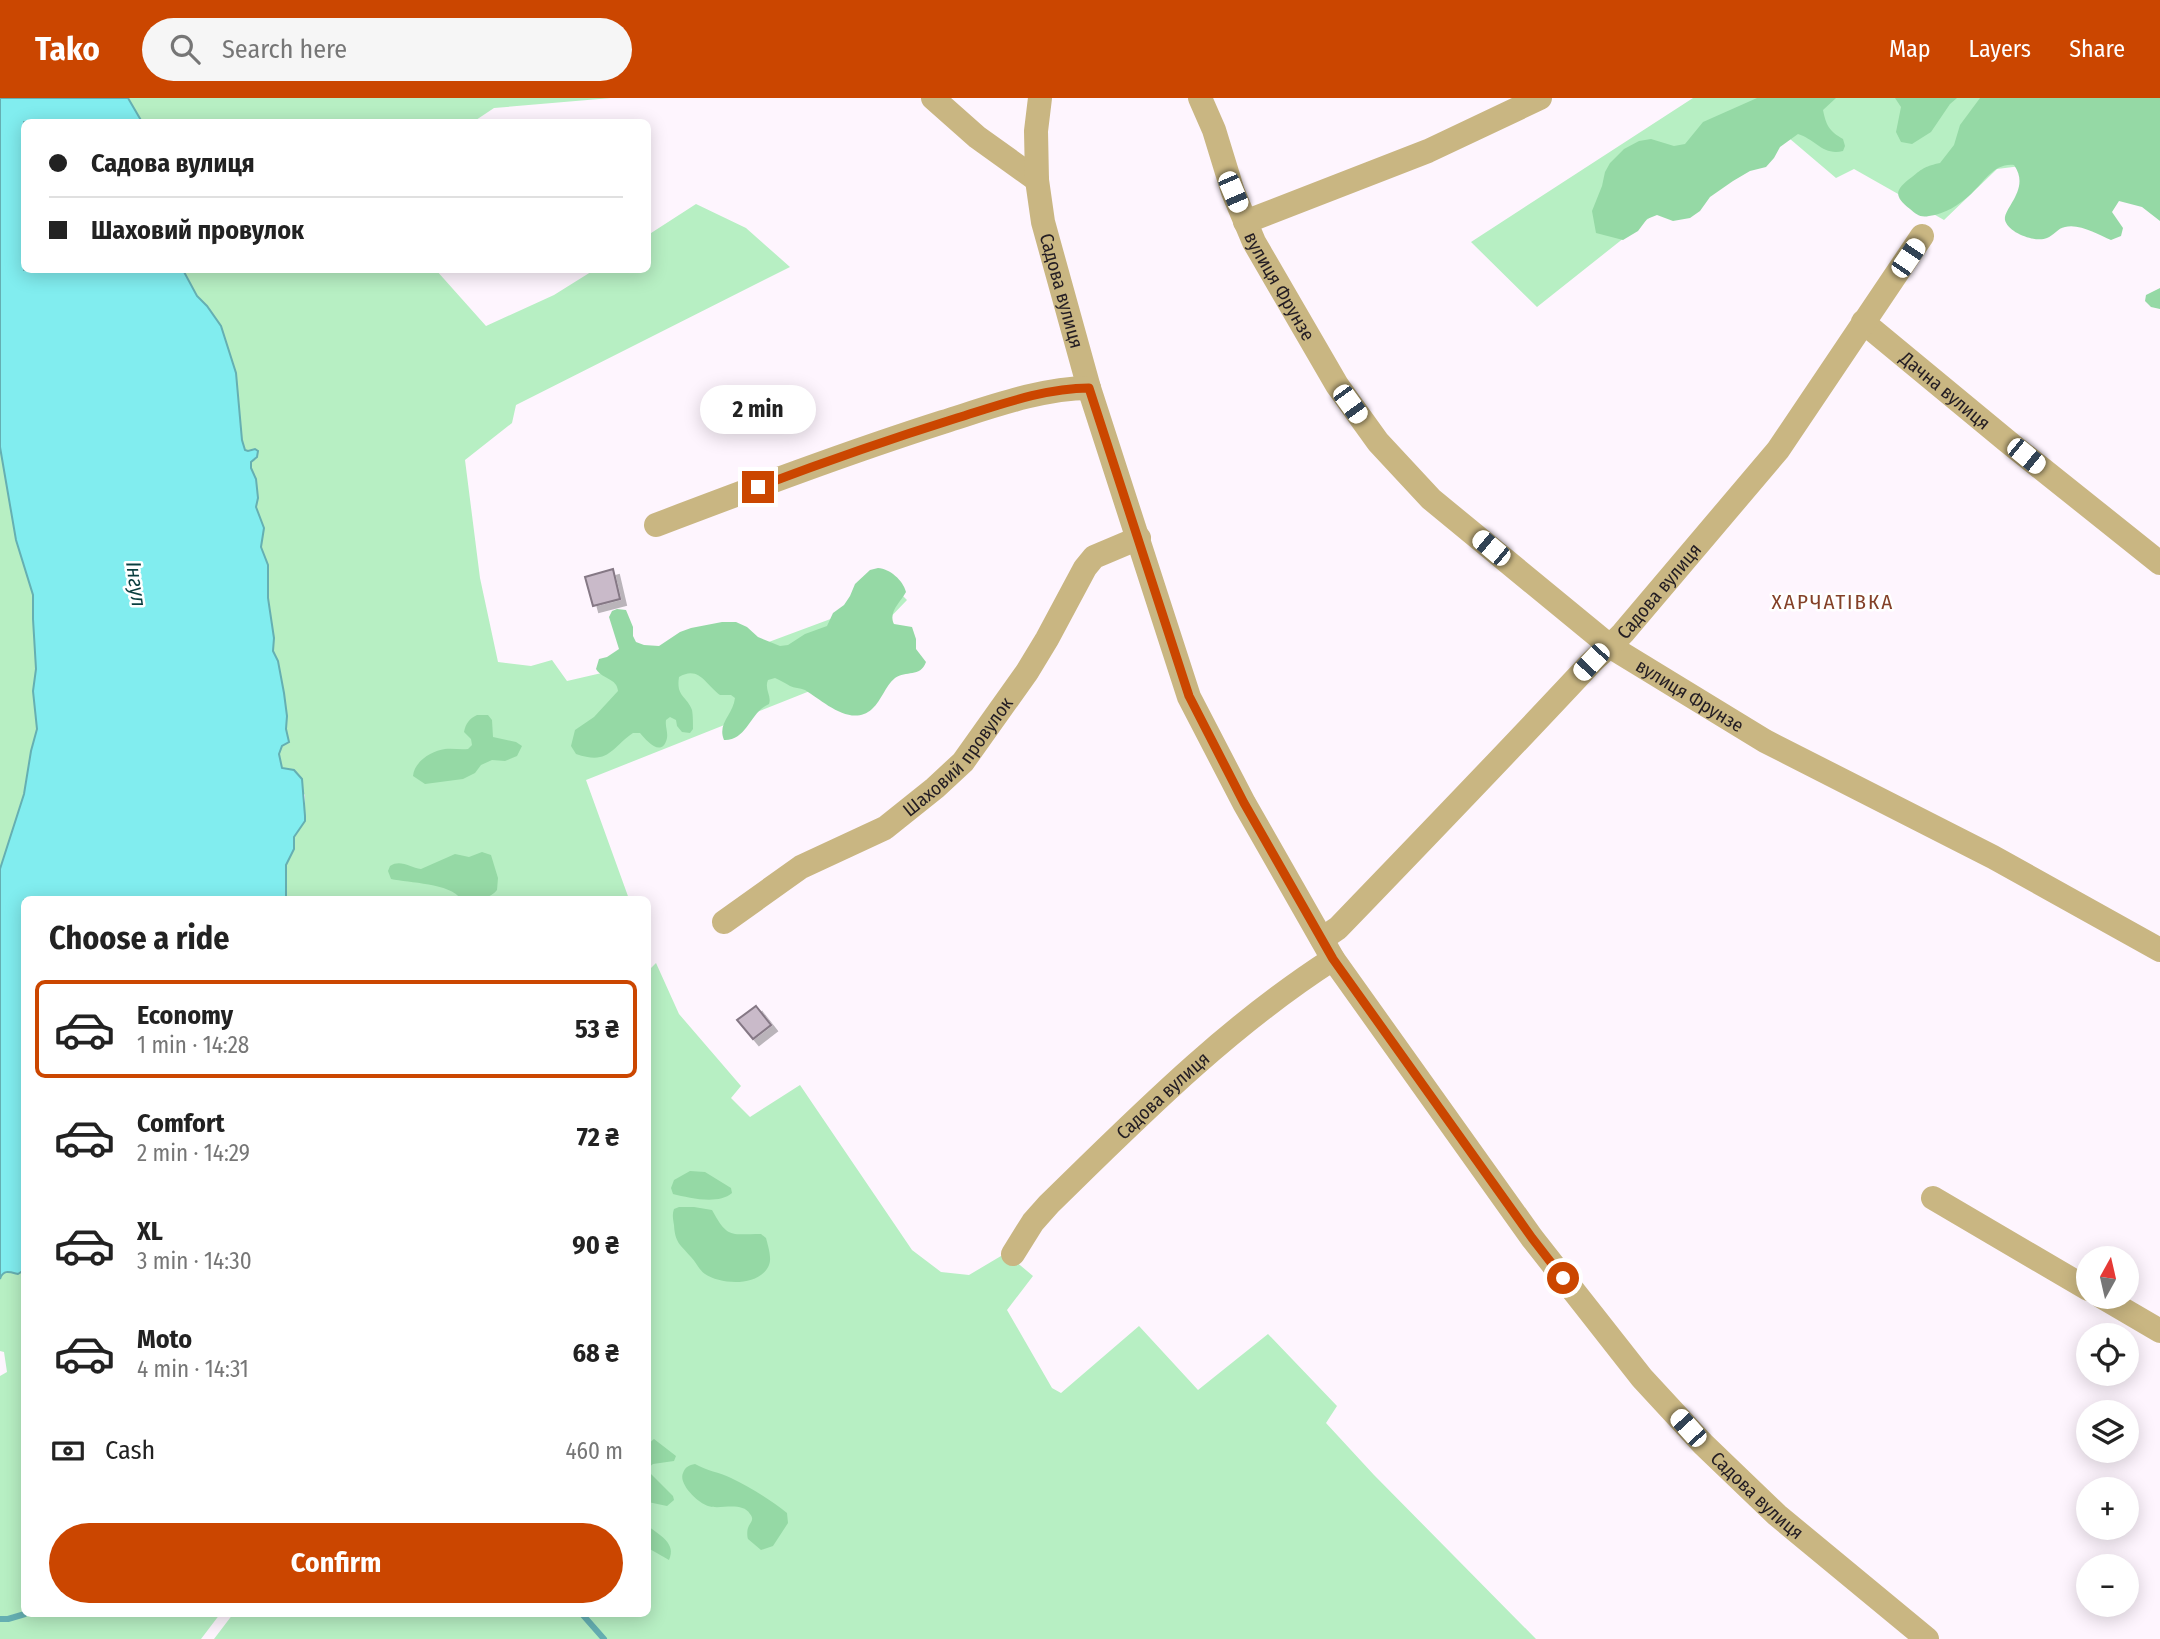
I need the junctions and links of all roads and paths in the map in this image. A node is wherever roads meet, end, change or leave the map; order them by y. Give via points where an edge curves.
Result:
1 (933, 98) edge
2 (1040, 98) edge
3 (1200, 98) edge
4 (1540, 98) edge
5 (1037, 180) junction
6 (1245, 222) junction
7 (1922, 236) dead end
8 (1864, 323) junction
9 (1089, 388) junction
10 (656, 525) dead end
11 (1139, 538) junction
12 (2160, 563) edge
13 (1611, 647) junction
14 (724, 922) dead end
15 (1327, 949) junction
16 (2160, 950) edge
17 (1933, 1198) dead end
18 (1013, 1254) dead end
19 (2076, 1282) edge
20 (2122, 1309) edge
21 (2160, 1331) edge
22 (1927, 1639) edge

1 - 5 street
2 - 5 street, Садова вулиця
3 - 6 street, вулиця Фрунзе
4 - 6 street, вулиця Фрунзе via 1428,151
5 - 9 street, Садова вулиця via 1043,222
6 - 13 street, вулиця Фрунзе via 1337,385 1378,442 1431,499
7 - 8 street, Садова вулиця
8 - 12 street, Дачна вулиця
8 - 13 street, Садова вулиця via 1778,450
9 - 10 street via 1058,390 932,425
9 - 11 street, Садова вулиця
11 - 14 street, Шаховий провулок via 1094,557 1085,568 1027,671 963,762 935,788 885,828 801,867
11 - 15 street, Садова вулиця via 1189,696
13 - 15 street, Садова вулиця via 1591,662 1347,918
13 - 16 street, вулиця Фрунзе via 1765,741 1993,857
15 - 18 street, Садова вулиця via 1176,1080 1049,1204
15 - 22 street, Садова вулиця via 1532,1238 1642,1378 1777,1515
17 - 19 street
20 - 21 street

